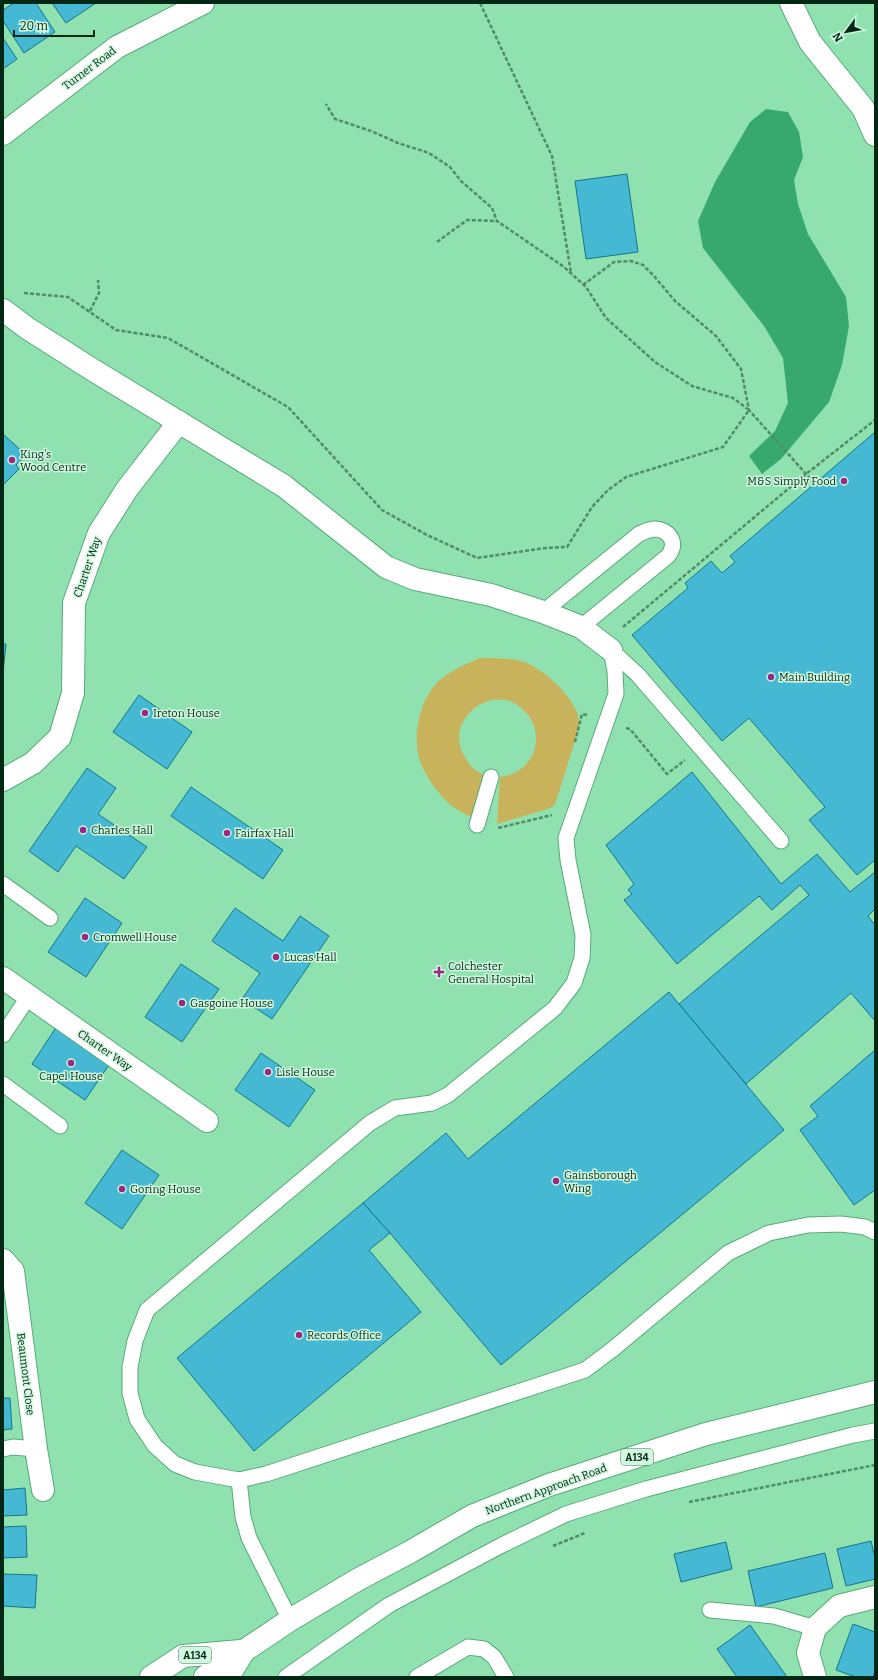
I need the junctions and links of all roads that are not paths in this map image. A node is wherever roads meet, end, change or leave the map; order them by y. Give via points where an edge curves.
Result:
1 (203, 3) edge
2 (791, 3) edge
3 (3, 134) edge
4 (875, 136) edge
5 (3, 310) edge
6 (179, 422) junction
7 (543, 612) junction
8 (581, 627) junction
9 (607, 647) junction
10 (491, 777) dead end
11 (3, 780) edge
12 (477, 825) dead end
13 (781, 841) dead end
14 (3, 884) edge
15 (50, 918) dead end
16 (3, 978) edge
17 (29, 996) junction
18 (3, 1035) edge
19 (3, 1084) edge
20 (207, 1121) dead end
21 (60, 1126) dead end
22 (872, 1226) edge
23 (3, 1260) edge
24 (875, 1392) edge
25 (875, 1431) edge
26 (3, 1449) edge
27 (36, 1450) junction
28 (239, 1480) junction
29 (43, 1490) dead end
30 (875, 1597) edge
31 (710, 1610) dead end
32 (290, 1620) junction
33 (815, 1628) junction
34 (244, 1651) junction
35 (151, 1677) edge
36 (205, 1677) edge
37 (228, 1677) edge
38 (286, 1677) edge
39 (417, 1677) edge
40 (506, 1677) edge
41 (815, 1677) edge

1 - 3 street, Turner Road via 117,47
2 - 4 street via 810,42 862,108
5 - 6 street via 27,328
6 - 7 street via 284,486 386,567 414,579 491,595
6 - 11 street, Charter Way via 127,489 99,533 74,603 74,693 60,737 33,764
7 - 8 street
7 - 8 lane via 639,534 653,529 660,530 672,538 674,544 668,556
8 - 9 street
9 - 13 lane via 638,675
9 - 28 lane via 615,671 616,694 566,838 583,935 582,958 574,983 568,992 554,1008 448,1095 432,1103 394,1108 370,1123 148,1310 135,1341 130,1367 130,1393 137,1419 155,1446 175,1464 195,1472
10 - 12 lane
14 - 15 lane
16 - 17 street, Charter Way
17 - 18 lane
17 - 20 street, Charter Way
19 - 21 lane
22 - 28 lane via 808,1225 769,1233 728,1253 585,1370 266,1474
23 - 27 street, Beaumont Close via 13,1271
24 - 32 street, Northern Approach Road / A134 via 706,1434 549,1485 472,1516
25 - 38 lane via 646,1489 566,1514 502,1545 389,1606
26 - 27 lane via 13,1447
27 - 29 street, Beaumont Close
28 - 32 lane via 243,1518 249,1538
30 - 33 street via 839,1606
31 - 33 lane via 774,1616
32 - 34 street, Northern Approach Road / A134
33 - 41 street via 808,1653
34 - 35 street, Northern Approach Road / A134 via 183,1656
34 - 36 street, Northern Approach Road / A134
34 - 37 street, Northern Approach Road
39 - 40 lane via 468,1647 484,1649 494,1657

